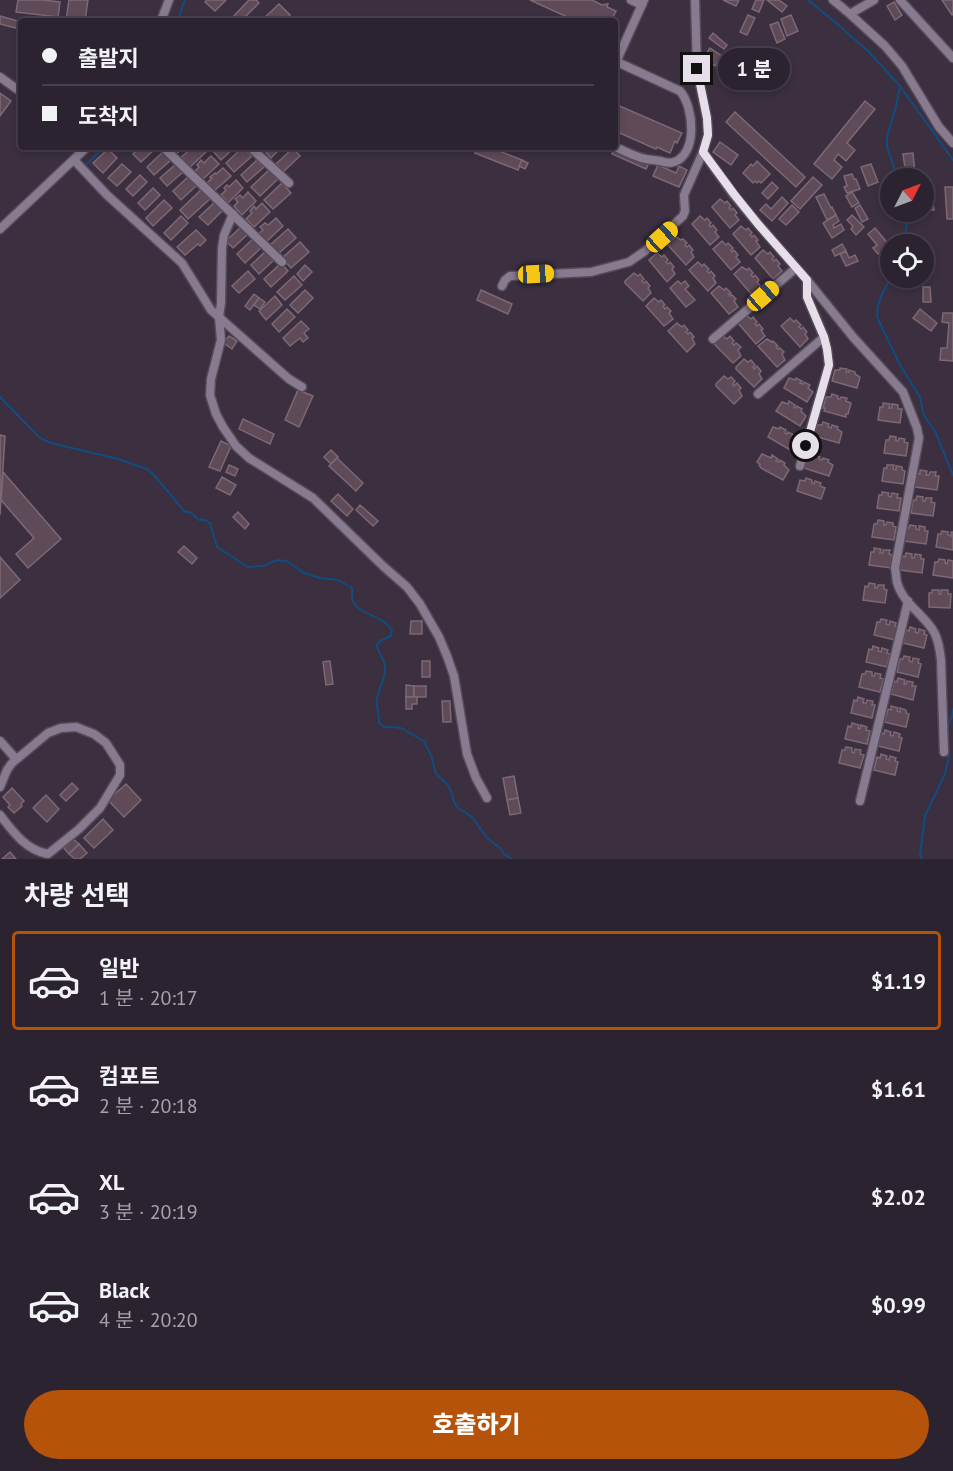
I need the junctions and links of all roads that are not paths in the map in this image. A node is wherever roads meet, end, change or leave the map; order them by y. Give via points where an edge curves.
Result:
1 (169, 0) edge
2 (631, 0) edge
3 (695, 0) edge
4 (832, 0) edge
5 (874, 0) edge
6 (900, 0) edge
7 (643, 3) edge
8 (850, 14) junction
9 (162, 18) edge
10 (618, 55) edge
11 (953, 58) edge
12 (618, 62) edge
13 (0, 77) edge
14 (18, 90) edge
15 (953, 143) edge
16 (618, 148) edge
17 (84, 150) edge
18 (166, 150) edge
19 (253, 150) edge
20 (703, 152) junction
21 (74, 160) junction
22 (289, 183) dead end
23 (233, 214) junction
24 (0, 229) edge
25 (282, 262) dead end
26 (796, 268) junction
27 (807, 280) junction
28 (502, 286) dead end
29 (219, 317) junction
30 (824, 337) junction
31 (713, 339) dead end
32 (302, 387) dead end
33 (758, 394) dead end
34 (800, 466) dead end
35 (908, 602) junction
36 (0, 741) edge
37 (944, 752) dead end
38 (16, 759) junction
39 (0, 788) edge
40 (487, 798) dead end
41 (860, 801) dead end
42 (0, 815) edge

1 - 9 street
2 - 7 street
3 - 20 street via 697,69 708,127
4 - 8 street
5 - 8 street
6 - 11 street
7 - 10 street
8 - 15 street via 902,66
12 - 16 street via 680,91 685,97 692,130 681,158 671,164 647,160
13 - 14 street
17 - 21 street
18 - 23 street
19 - 22 street
20 - 26 street
20 - 28 street via 684,195 684,216 629,262 591,272 510,276
21 - 24 street
21 - 29 street via 182,263
23 - 25 street
23 - 29 street via 223,241
26 - 27 street
26 - 31 street
27 - 30 street via 807,297
27 - 35 street via 903,392 917,428 919,438 895,568 896,581
29 - 32 street
29 - 40 street via 221,340 210,395 223,427 249,458 313,498 407,586 420,604 454,676 467,754
30 - 33 street
30 - 34 street via 829,365
35 - 37 street via 930,625 939,646
35 - 41 street
36 - 38 street
38 - 39 street
38 - 42 street via 48,733 76,727 106,743 120,765 120,775 100,808 48,854 30,848

